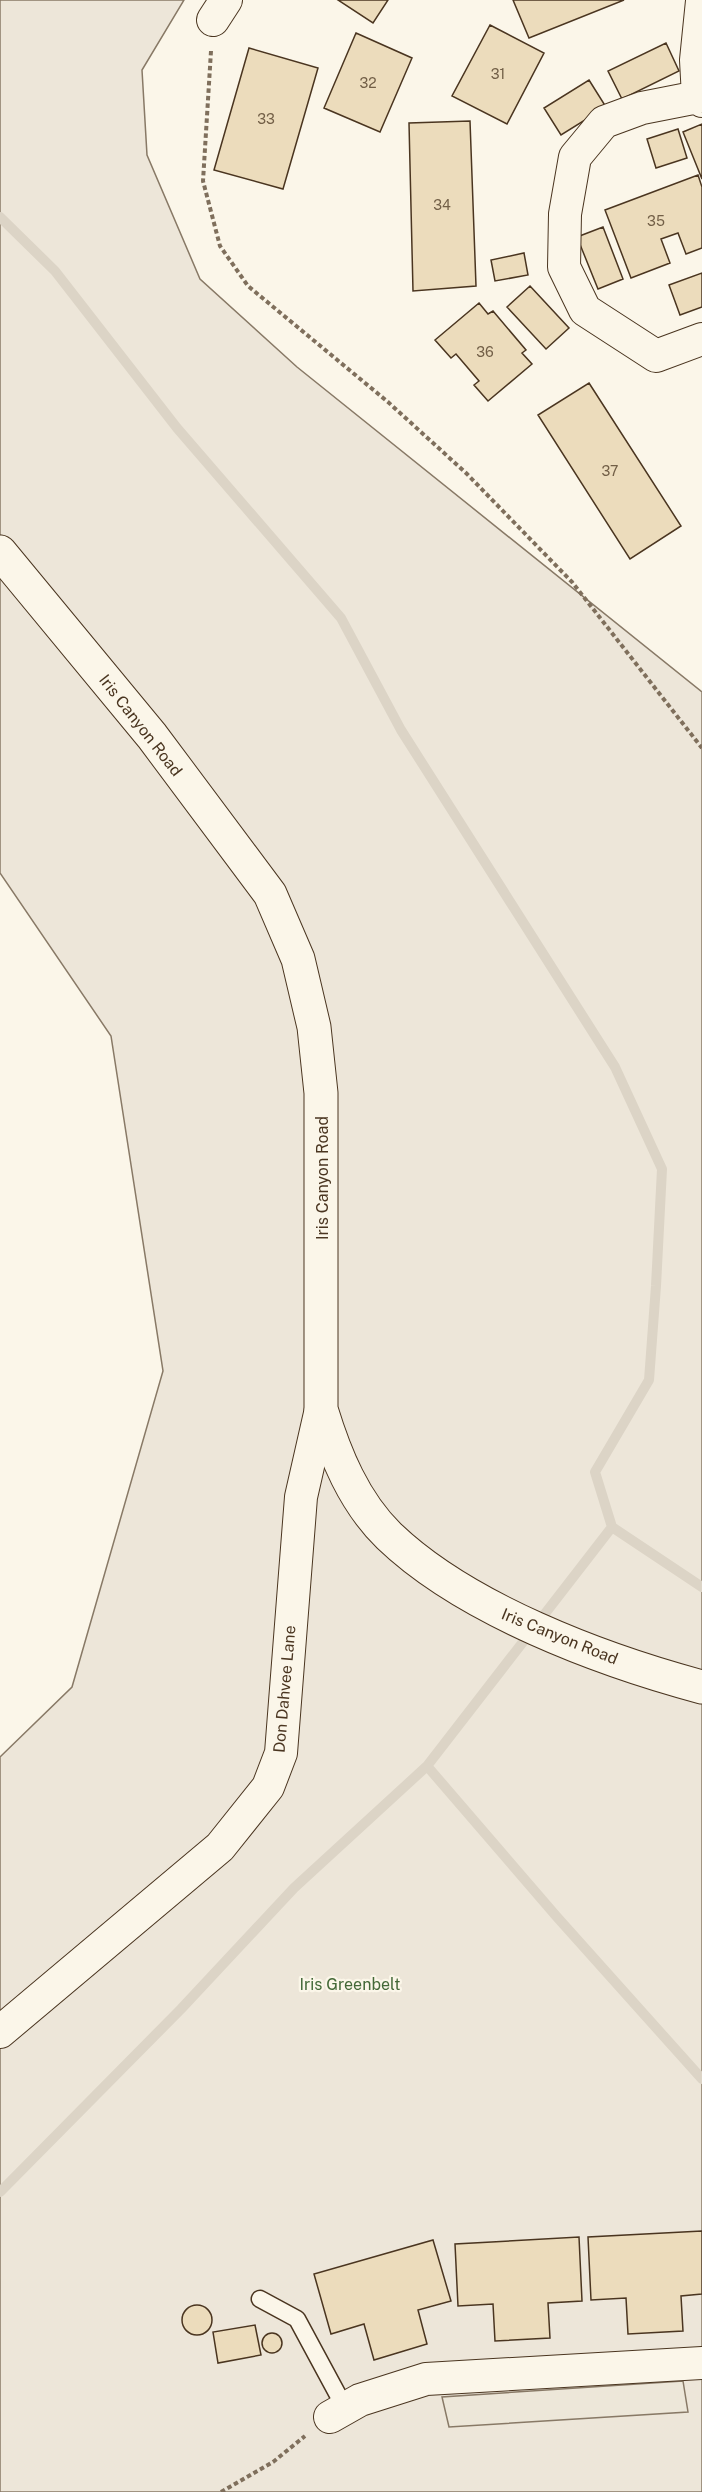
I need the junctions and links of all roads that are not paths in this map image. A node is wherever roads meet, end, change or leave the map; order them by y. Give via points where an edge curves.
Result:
1 (702, 1) edge
2 (700, 99) edge
3 (702, 339) edge
4 (0, 552) edge
5 (321, 1409) junction
6 (702, 1687) edge
7 (0, 2032) edge
8 (260, 2299) dead end
9 (702, 2363) edge
10 (337, 2412) joint

1 - 2 street via 696,60
2 - 3 street via 642,108 604,122 575,157 565,214 564,267 585,310 656,356
4 - 5 street, Iris Canyon Road via 152,736 270,894 298,959 314,1027 321,1093
5 - 6 street, Iris Canyon Road via 334,1450 355,1492 389,1535 445,1579 504,1615 658,1675
5 - 7 street, Don Dahvee Lane via 301,1497 281,1753 268,1787 220,1847
8 - 10 lane via 297,2319
9 - 10 street via 426,2379 387,2390

